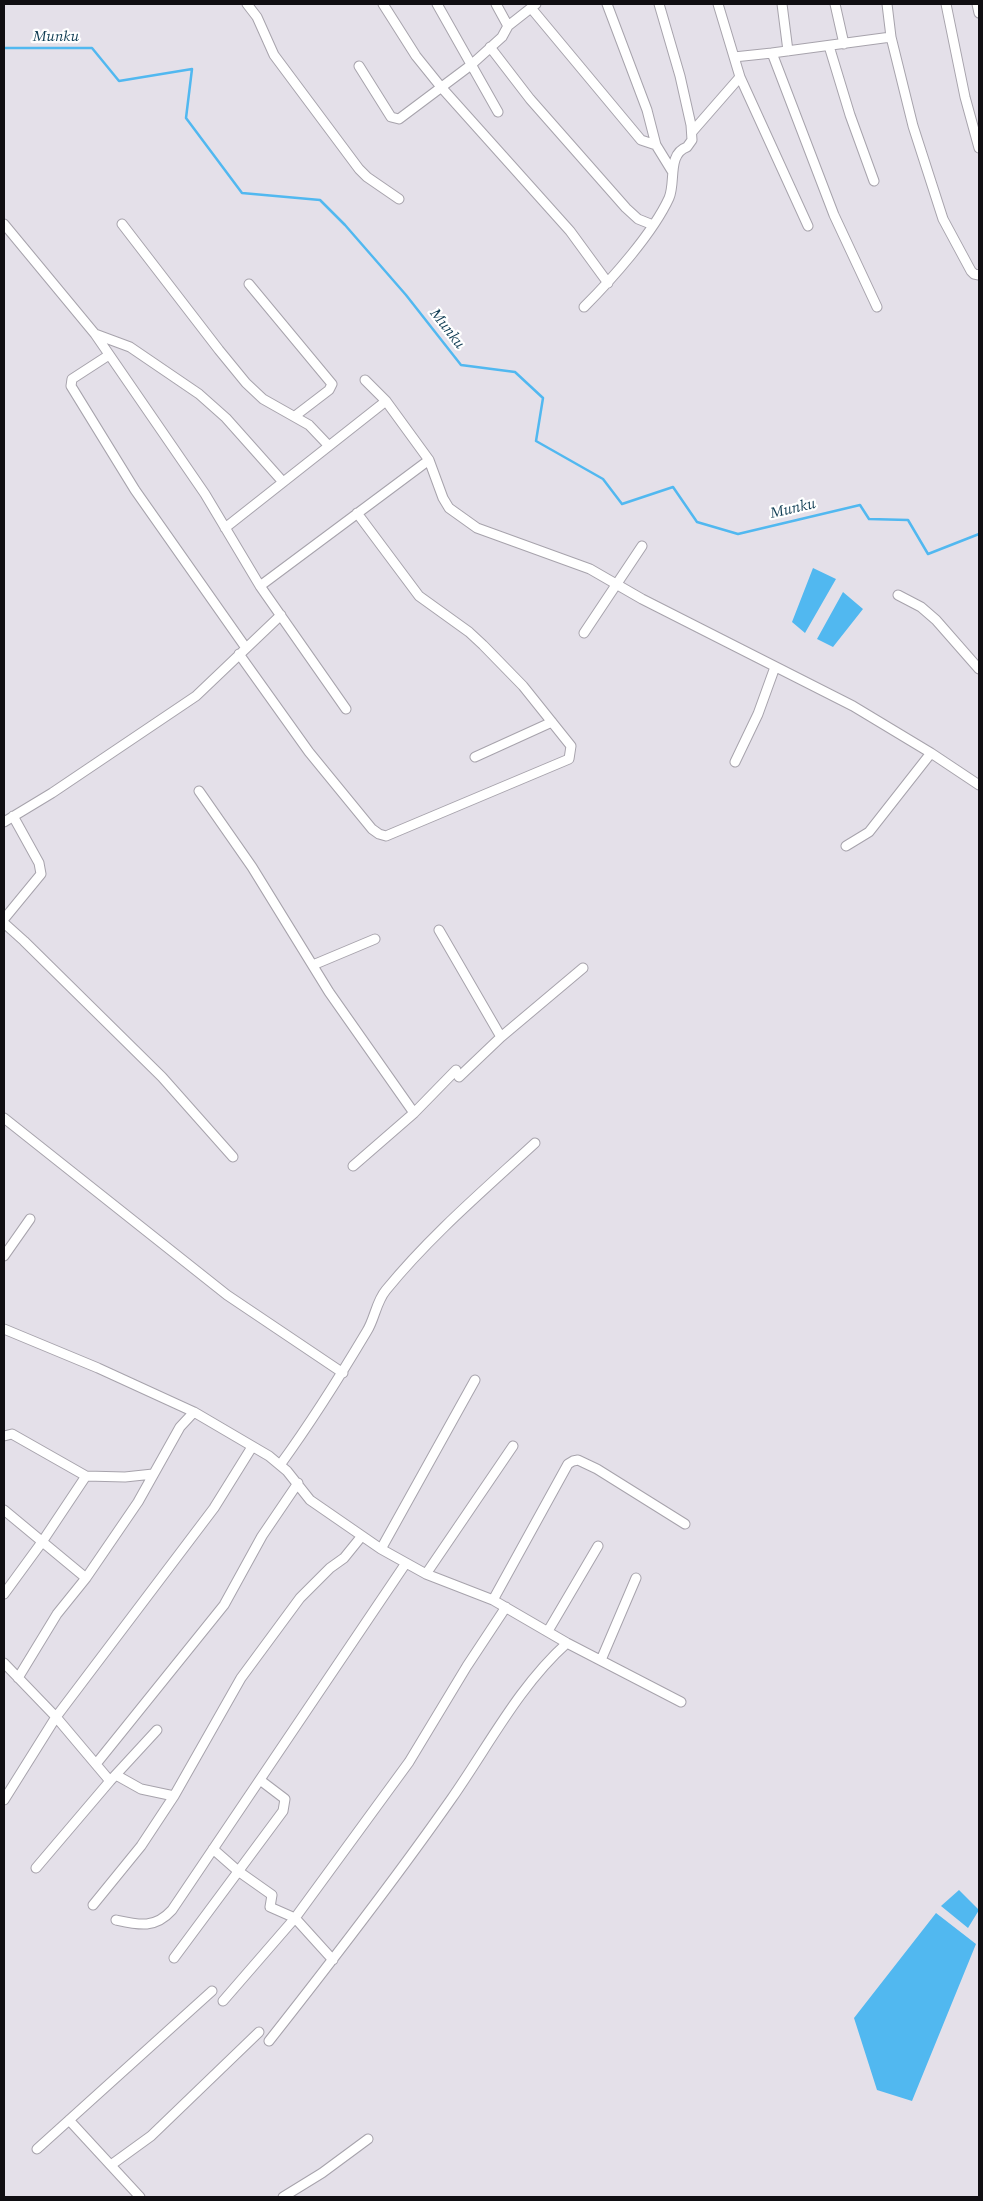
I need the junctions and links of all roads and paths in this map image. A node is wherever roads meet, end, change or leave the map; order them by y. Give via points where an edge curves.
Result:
1 (247, 4) edge
2 (384, 4) edge
3 (436, 4) edge
4 (496, 4) edge
5 (607, 4) edge
6 (659, 4) edge
7 (718, 4) edge
8 (782, 4) edge
9 (835, 4) edge
10 (887, 4) edge
11 (946, 4) edge
12 (978, 4) edge
13 (533, 6) edge
14 (979, 13) edge
15 (508, 26) junction
16 (891, 37) junction
17 (844, 44) junction
18 (829, 46) junction
19 (490, 48) junction
20 (788, 51) junction
21 (772, 53) junction
22 (734, 58) junction
23 (471, 65) junction
24 (359, 66) dead end
25 (740, 77) junction
26 (441, 87) junction
27 (498, 112) dead end
28 (692, 132) junction
29 (656, 145) junction
30 (979, 148) edge
31 (672, 171) junction
32 (874, 180) dead end
33 (398, 199) dead end
34 (4, 224) edge
35 (122, 224) dead end
36 (653, 225) junction
37 (808, 226) dead end
38 (979, 275) edge
39 (249, 284) dead end
40 (608, 284) junction
41 (584, 306) dead end
42 (877, 307) dead end
43 (95, 334) junction
44 (109, 355) junction
45 (365, 380) dead end
46 (386, 401) junction
47 (295, 416) junction
48 (329, 446) junction
49 (429, 460) junction
50 (283, 482) junction
51 (357, 513) junction
52 (225, 528) junction
53 (642, 546) dead end
54 (616, 583) junction
55 (260, 586) junction
56 (898, 595) dead end
57 (282, 616) junction
58 (584, 633) dead end
59 (243, 651) junction
60 (776, 667) junction
61 (979, 669) edge
62 (346, 709) dead end
63 (552, 722) junction
64 (931, 753) junction
65 (475, 757) dead end
66 (735, 762) dead end
67 (979, 785) edge
68 (199, 791) dead end
69 (13, 816) junction
70 (4, 822) edge
71 (846, 846) dead end
72 (4, 919) edge
73 (4, 924) edge
74 (439, 930) dead end
75 (375, 939) dead end
76 (313, 966) junction
77 (583, 968) dead end
78 (501, 1037) junction
79 (414, 1113) junction
80 (4, 1118) edge
81 (535, 1144) dead end
82 (233, 1158) dead end
83 (353, 1166) dead end
84 (30, 1220) dead end
85 (4, 1256) edge
86 (4, 1329) edge
87 (342, 1373) junction
88 (475, 1380) dead end
89 (194, 1412) junction
90 (4, 1436) edge
91 (513, 1446) dead end
92 (252, 1447) junction
93 (280, 1465) junction
94 (153, 1474) junction
95 (86, 1476) junction
96 (298, 1483) junction
97 (4, 1510) edge
98 (685, 1524) dead end
99 (362, 1536) junction
100 (42, 1542) junction
101 (598, 1546) dead end
102 (381, 1549) junction
103 (406, 1563) junction
104 (426, 1574) junction
105 (86, 1578) junction
106 (636, 1578) dead end
107 (4, 1594) edge
108 (493, 1600) junction
109 (506, 1608) junction
110 (548, 1631) junction
111 (567, 1643) junction
112 (601, 1660) junction
113 (4, 1663) edge
114 (18, 1678) junction
115 (681, 1702) dead end
116 (56, 1717) junction
117 (157, 1730) dead end
118 (96, 1764) junction
119 (113, 1778) junction
120 (260, 1780) junction
121 (174, 1796) junction
122 (4, 1800) edge
123 (214, 1849) junction
124 (36, 1868) dead end
125 (238, 1871) junction
126 (93, 1906) dead end
127 (295, 1918) junction
128 (116, 1920) dead end
129 (174, 1958) dead end
130 (333, 1960) junction
131 (212, 1991) dead end
132 (223, 2001) dead end
133 (259, 2032) dead end
134 (269, 2041) dead end
135 (70, 2120) junction
136 (368, 2139) dead end
137 (37, 2149) dead end
138 (111, 2165) junction
139 (140, 2197) edge
140 (283, 2197) edge

1 - 33 street via 257,17 274,55 360,169
2 - 26 street via 416,56
3 - 23 street
4 - 15 street
5 - 29 street via 647,110
6 - 28 street
7 - 22 street
8 - 20 street
9 - 17 street
10 - 16 street
11 - 30 street
12 - 14 street
13 - 15 street
13 - 29 street via 641,140
15 - 19 street via 504,35
16 - 17 street
16 - 38 street via 912,126 943,219 971,271
17 - 18 street
18 - 20 street
18 - 32 street
19 - 23 street
19 - 36 street via 530,99 626,208
20 - 21 street
21 - 22 street
21 - 42 street via 834,215
22 - 25 street
23 - 26 street
23 - 27 street
24 - 26 street via 391,117 398,119
25 - 28 street
25 - 37 street
26 - 40 street via 570,231
28 - 31 street via 690,144 678,152
29 - 31 street
31 - 36 street via 670,196
34 - 43 street
35 - 47 street via 246,383 263,399
36 - 40 street
39 - 47 street via 332,384 329,390
40 - 41 street
43 - 44 street
43 - 50 street via 130,346 199,394 226,418
44 - 52 street
44 - 59 street via 72,379 71,386 135,490
45 - 46 street
46 - 48 street
46 - 49 street
47 - 48 street via 309,425
48 - 50 street
49 - 51 street
49 - 54 street via 450,508 477,528 590,569
50 - 52 street
51 - 55 street
51 - 63 street via 419,596 469,632 523,686
52 - 55 street
53 - 54 street
54 - 58 street
54 - 60 street
55 - 57 street
56 - 61 street via 921,607 936,620
57 - 59 street
57 - 62 street
59 - 63 street via 309,752 372,829 386,836 569,759 571,746
59 - 69 street via 196,696
60 - 64 street via 853,706
60 - 66 street
63 - 65 street
64 - 67 street
64 - 71 street via 868,832
68 - 76 street via 252,867
69 - 70 street
69 - 72 street via 39,863 41,874
73 - 82 street via 162,1077
74 - 78 street
75 - 76 street
76 - 79 street
77 - 78 street
78 - 79 street
79 - 83 street
80 - 87 street via 227,1295
81 - 87 street via 452,1220 385,1291 371,1325
84 - 85 street
86 - 89 street
87 - 93 street
88 - 102 street
89 - 92 street
89 - 94 street via 180,1427
90 - 95 street via 12,1434
91 - 104 street
92 - 93 street
92 - 116 street via 214,1508
93 - 96 street
94 - 95 street
94 - 105 street via 138,1502
95 - 100 street
96 - 99 street via 310,1500
96 - 118 street via 262,1536 224,1605
97 - 100 street
98 - 108 street via 597,1468 573,1460
99 - 102 street
99 - 121 street via 344,1558 300,1598 241,1678
100 - 105 street
100 - 107 street
101 - 110 street
102 - 103 street
103 - 104 street
103 - 120 street
104 - 108 street
105 - 114 street via 57,1614
106 - 112 street
108 - 109 street
109 - 110 street
109 - 127 street via 409,1762
110 - 111 street
111 - 112 street
111 - 130 street via 514,1703 448,1804
112 - 115 street
113 - 114 street
114 - 116 street
116 - 118 street
116 - 122 street
117 - 119 street
118 - 119 street
119 - 121 street via 141,1789
119 - 124 street
120 - 123 street
120 - 125 street via 286,1802 283,1811
121 - 126 street via 141,1846
123 - 125 street
123 - 128 street via 165,1918 151,1924
125 - 127 street via 272,1895 270,1907
125 - 129 street
127 - 130 street
127 - 132 street
130 - 134 street
131 - 135 street
133 - 138 street via 151,2136
135 - 137 street
135 - 138 street
136 - 140 street
138 - 139 street

